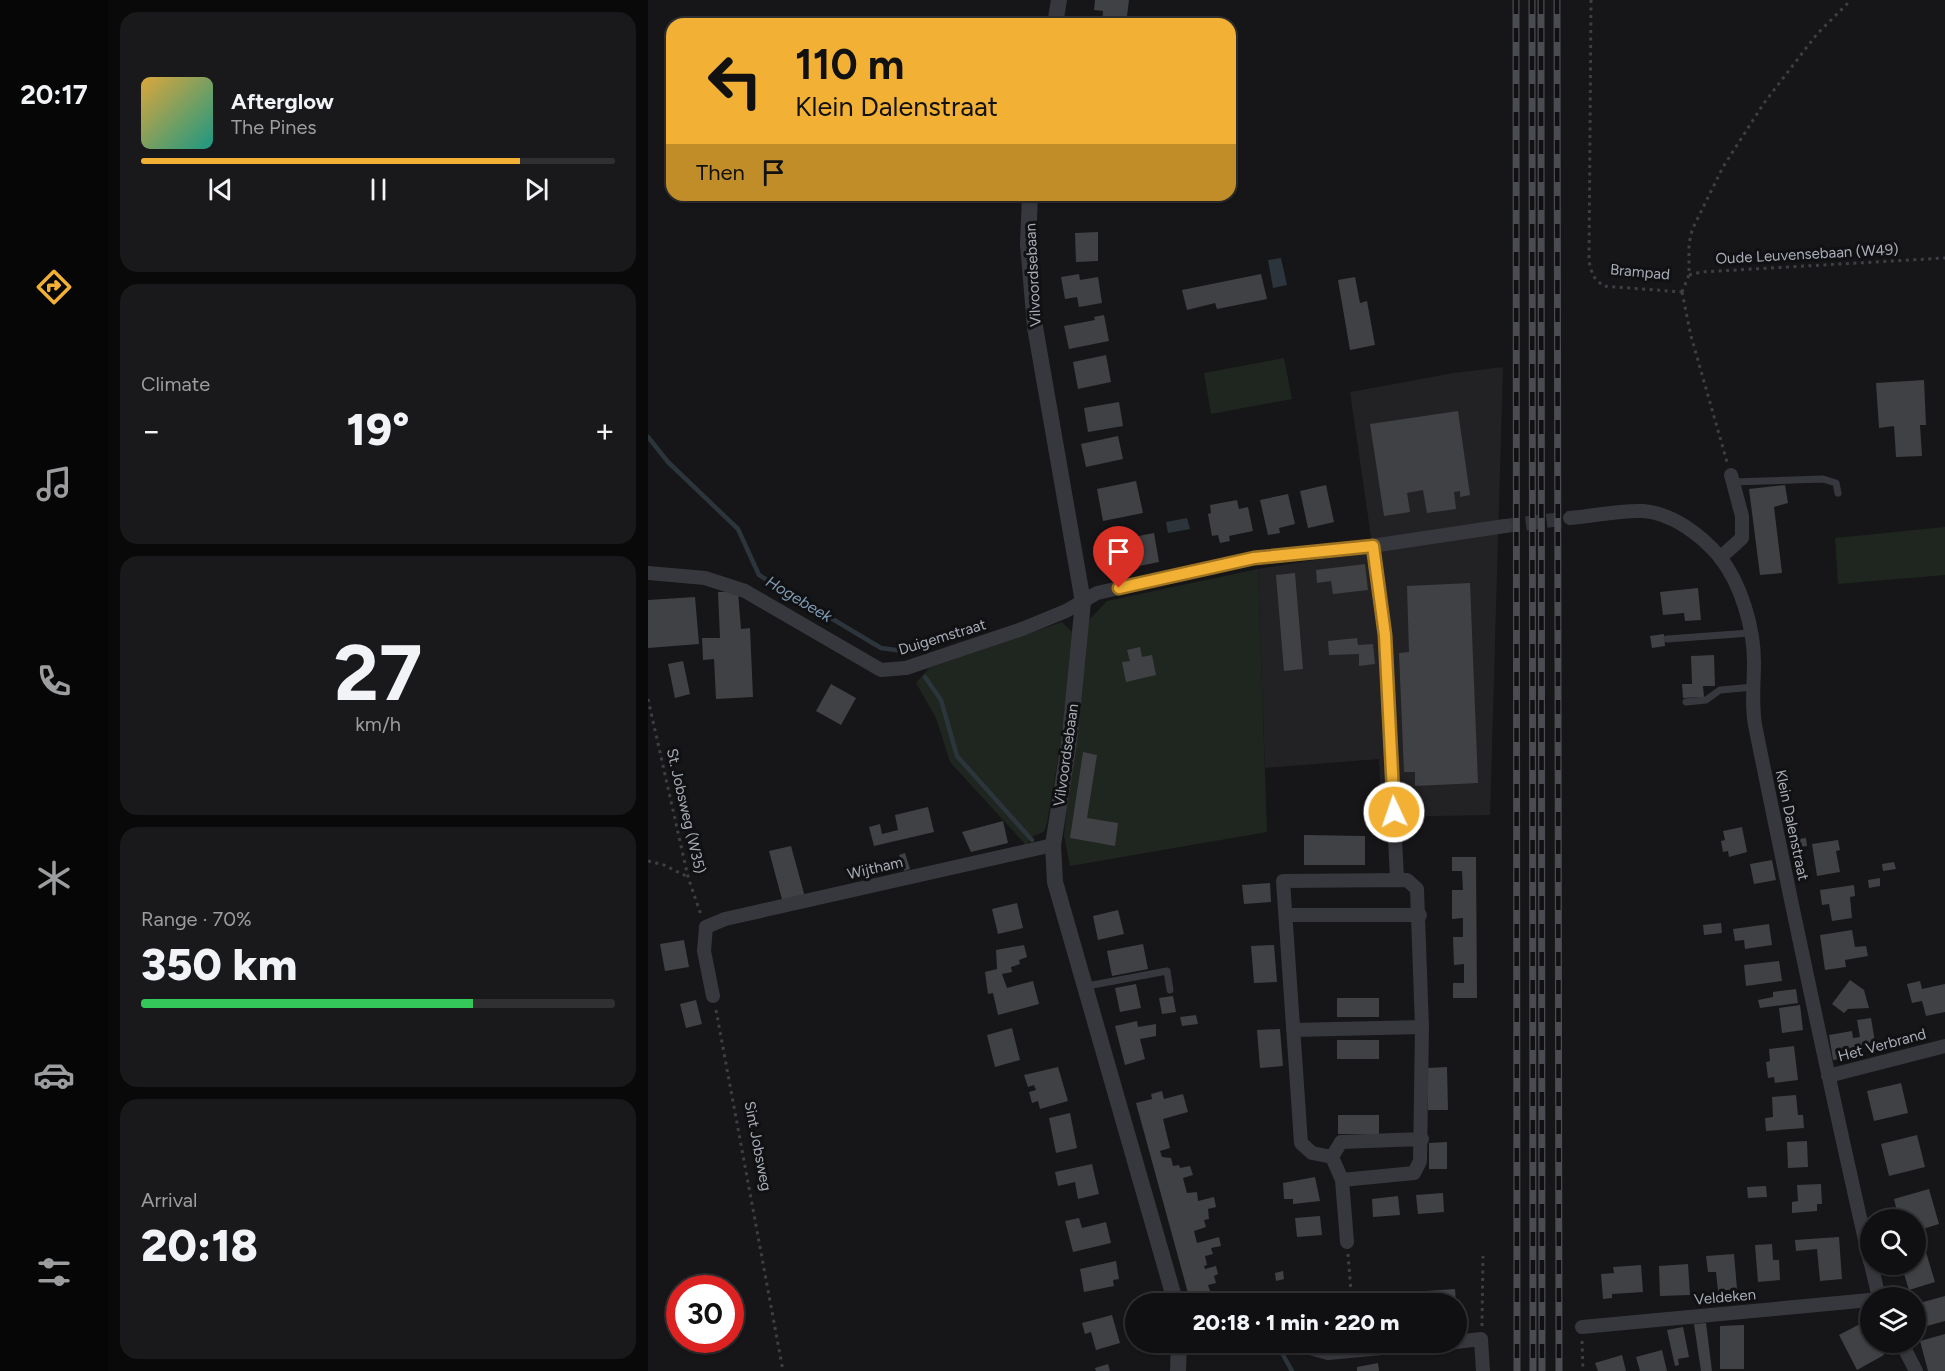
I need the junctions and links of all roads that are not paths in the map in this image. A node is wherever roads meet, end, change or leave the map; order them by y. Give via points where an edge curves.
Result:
1 (1059, 0) edge
2 (1056, 18) edge
3 (1030, 201) edge
4 (1732, 478) joint
5 (1838, 493) dead end
6 (1570, 518) tunnel mouth
7 (1505, 526) tunnel mouth
8 (1373, 546) junction
9 (1720, 558) junction
10 (648, 573) edge
11 (1083, 602) junction
12 (1750, 633) junction
13 (1667, 639) dead end
14 (1754, 687) junction
15 (1686, 702) dead end
16 (1053, 845) junction
17 (1397, 879) junction
18 (1286, 915) junction
19 (1420, 915) junction
20 (1087, 986) junction
21 (1170, 990) dead end
22 (713, 996) road end
23 (1422, 1027) junction
24 (1293, 1030) junction
25 (1945, 1046) edge
26 (1828, 1077) junction
27 (1422, 1139) junction
28 (1332, 1157) junction
29 (1342, 1180) junction
30 (1860, 1215) edge
31 (1347, 1242) road end
32 (1173, 1293) edge
33 (1860, 1301) edge
34 (1582, 1327) road end
35 (1467, 1341) edge
36 (1179, 1353) edge
37 (1907, 1353) edge
38 (1178, 1371) edge
39 (1483, 1371) edge
40 (1916, 1371) edge

1 - 2 street
3 - 11 street, Vilvoordsebaan via 1028,244 1035,327
4 - 5 lane via 1823,479 1836,483
4 - 9 street via 1742,516 1742,538
6 - 9 street, Klein Dalenstraat via 1644,511 1690,529
7 - 8 street
8 - 11 street via 1254,558 1097,593
8 - 17 street via 1385,635
9 - 12 street, Klein Dalenstraat via 1736,587
10 - 11 street, Duigemstraat via 705,578 745,591 881,670 927,661 1022,629
11 - 16 street, Vilvoordsebaan via 1069,743
12 - 13 lane
12 - 14 street, Klein Dalenstraat
14 - 15 lane via 1720,690 1706,700
14 - 26 street, Klein Dalenstraat via 1753,718
16 - 20 street, Vilvoordsebaan via 1055,882
16 - 22 street, Wijtham via 725,919 706,927 704,951
17 - 18 street via 1283,881
17 - 19 street via 1407,880 1417,889
18 - 19 street
18 - 24 street
19 - 23 street
20 - 21 lane via 1167,971
20 - 32 street, Vilvoordsebaan
23 - 24 street
23 - 27 street
24 - 28 street via 1300,1143 1312,1153
25 - 26 street, Het Verbrand
26 - 30 street, Klein Dalenstraat
27 - 28 street via 1341,1142
27 - 29 street via 1420,1161 1414,1173
28 - 29 street
29 - 31 street
33 - 34 street, Veldeken
35 - 39 street via 1482,1340
36 - 38 street
37 - 40 street

